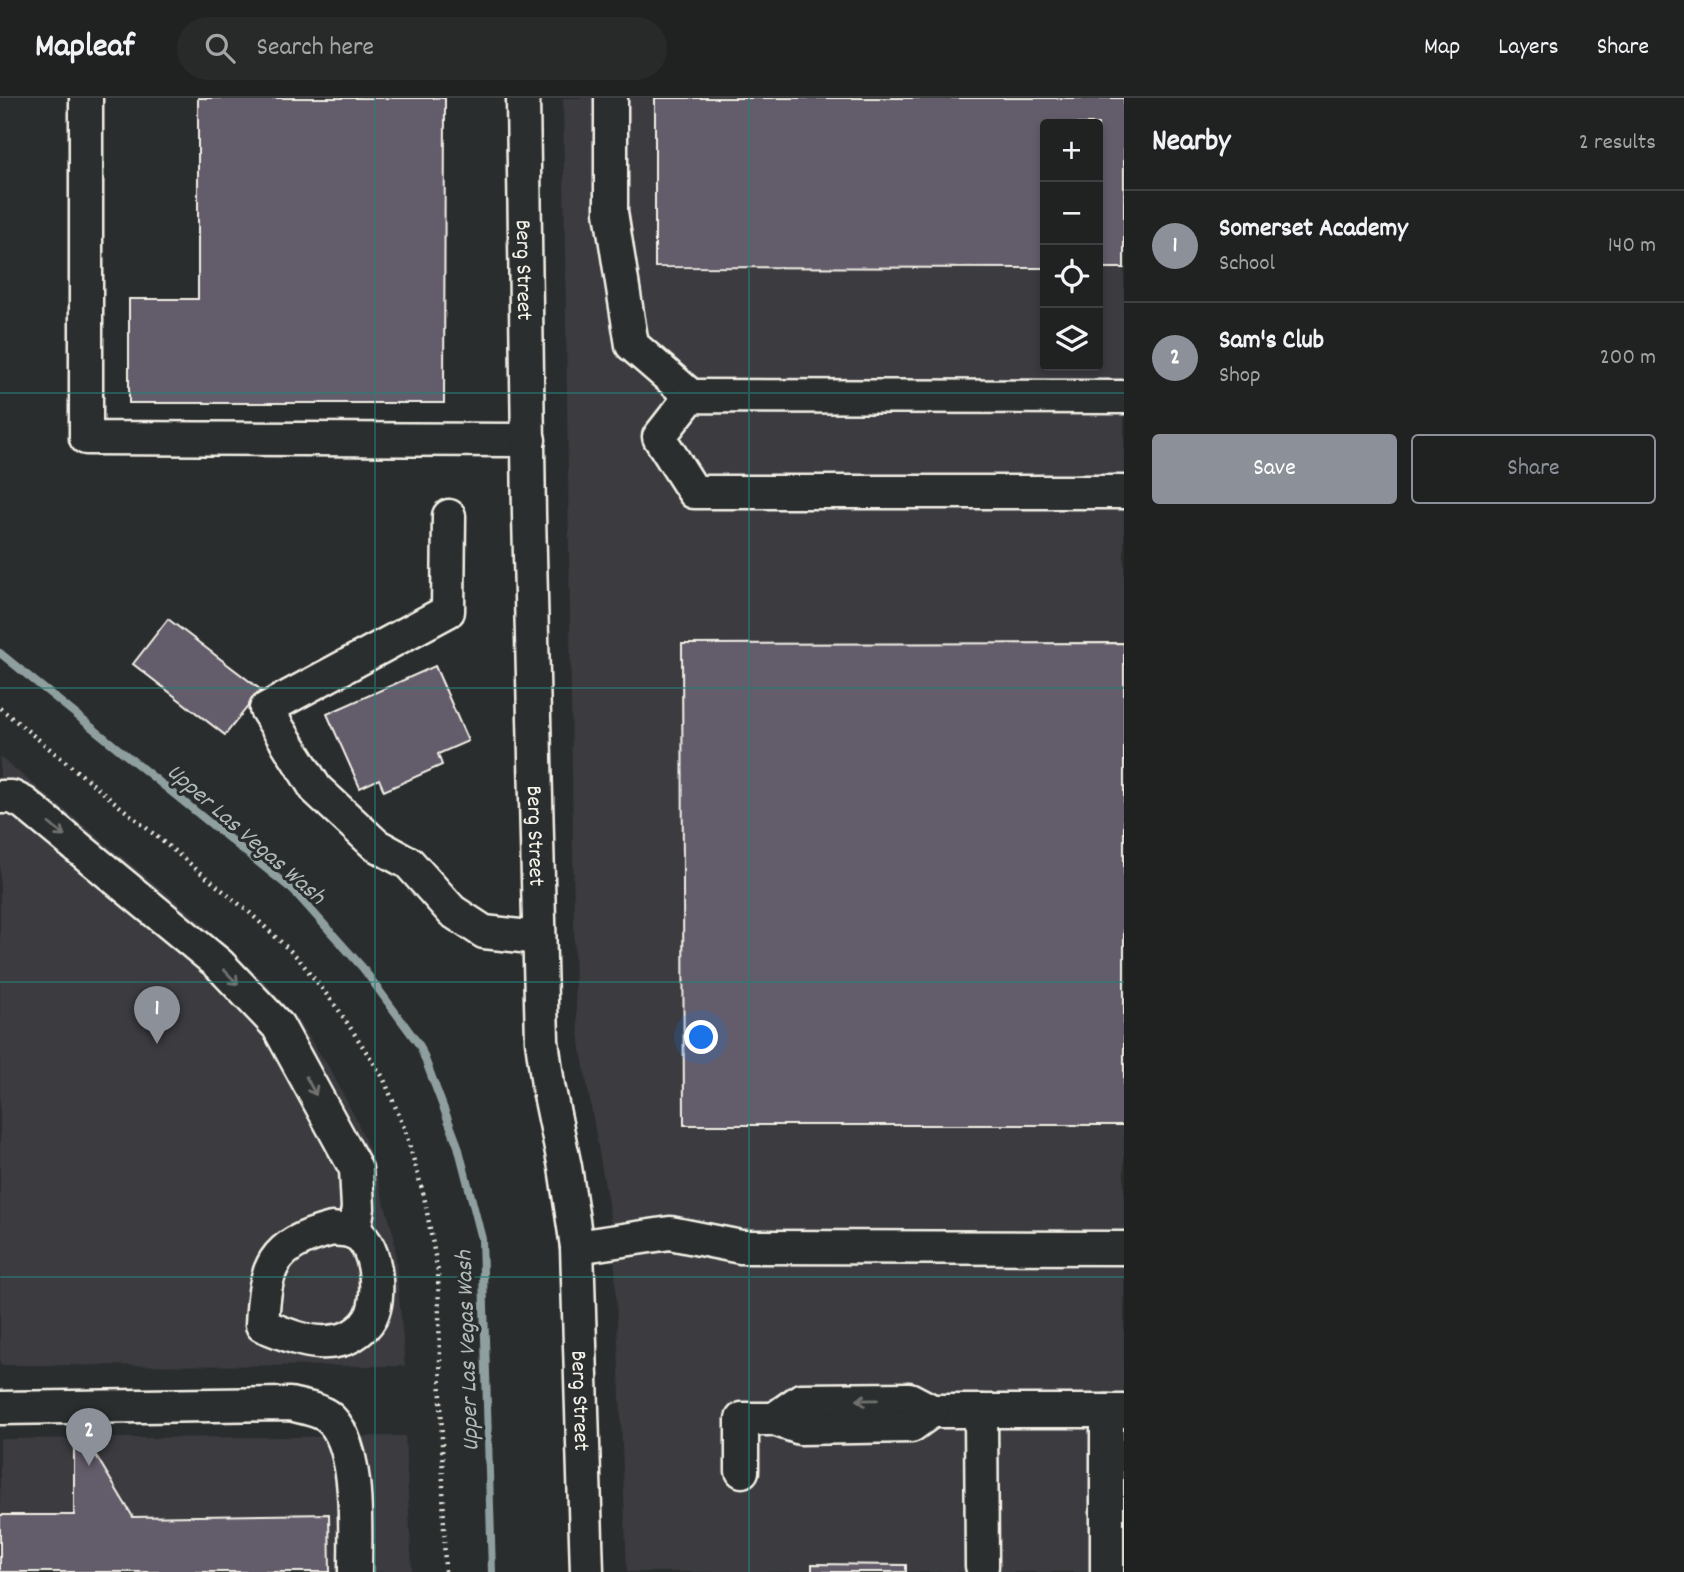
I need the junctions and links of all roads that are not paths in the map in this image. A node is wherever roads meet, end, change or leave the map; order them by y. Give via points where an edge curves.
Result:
1 (86, 98) edge
2 (523, 98) edge
3 (611, 98) edge
4 (691, 396) junction
5 (1124, 397) edge
6 (528, 440) junction
7 (1124, 492) edge
8 (449, 516) dead end
9 (0, 796) edge
10 (539, 938) junction
11 (354, 1233) junction
12 (577, 1247) junction
13 (1124, 1248) edge
14 (0, 1408) edge
15 (981, 1411) junction
16 (1115, 1411) edge
17 (742, 1471) dead end
18 (982, 1566) dead end
19 (355, 1572) edge
20 (587, 1572) edge
21 (1107, 1572) edge

1 - 6 street via 86,438
2 - 6 street, Berg Street
3 - 4 street via 611,212 632,345
4 - 5 street
4 - 7 street via 659,437 694,492
6 - 10 street, Berg Street
8 - 10 street via 448,611 266,709 316,789 376,845 409,863 452,911 484,932
9 -> 11 street via 24,803 219,964 278,1026 356,1169
10 - 12 street, Berg Street via 545,1063
11 - 11 street via 370,1251 376,1273 376,1299 362,1329 336,1341 315,1341 262,1325 265,1283 274,1261 289,1245 332,1229
12 - 13 street via 670,1233 741,1247
12 - 20 street, Berg Street
14 - 19 street via 290,1404 326,1416 336,1426 353,1471
15 - 16 street
15 - 17 street via 932,1411 911,1426 800,1428 774,1419 742,1419
15 - 18 street
16 - 21 street

